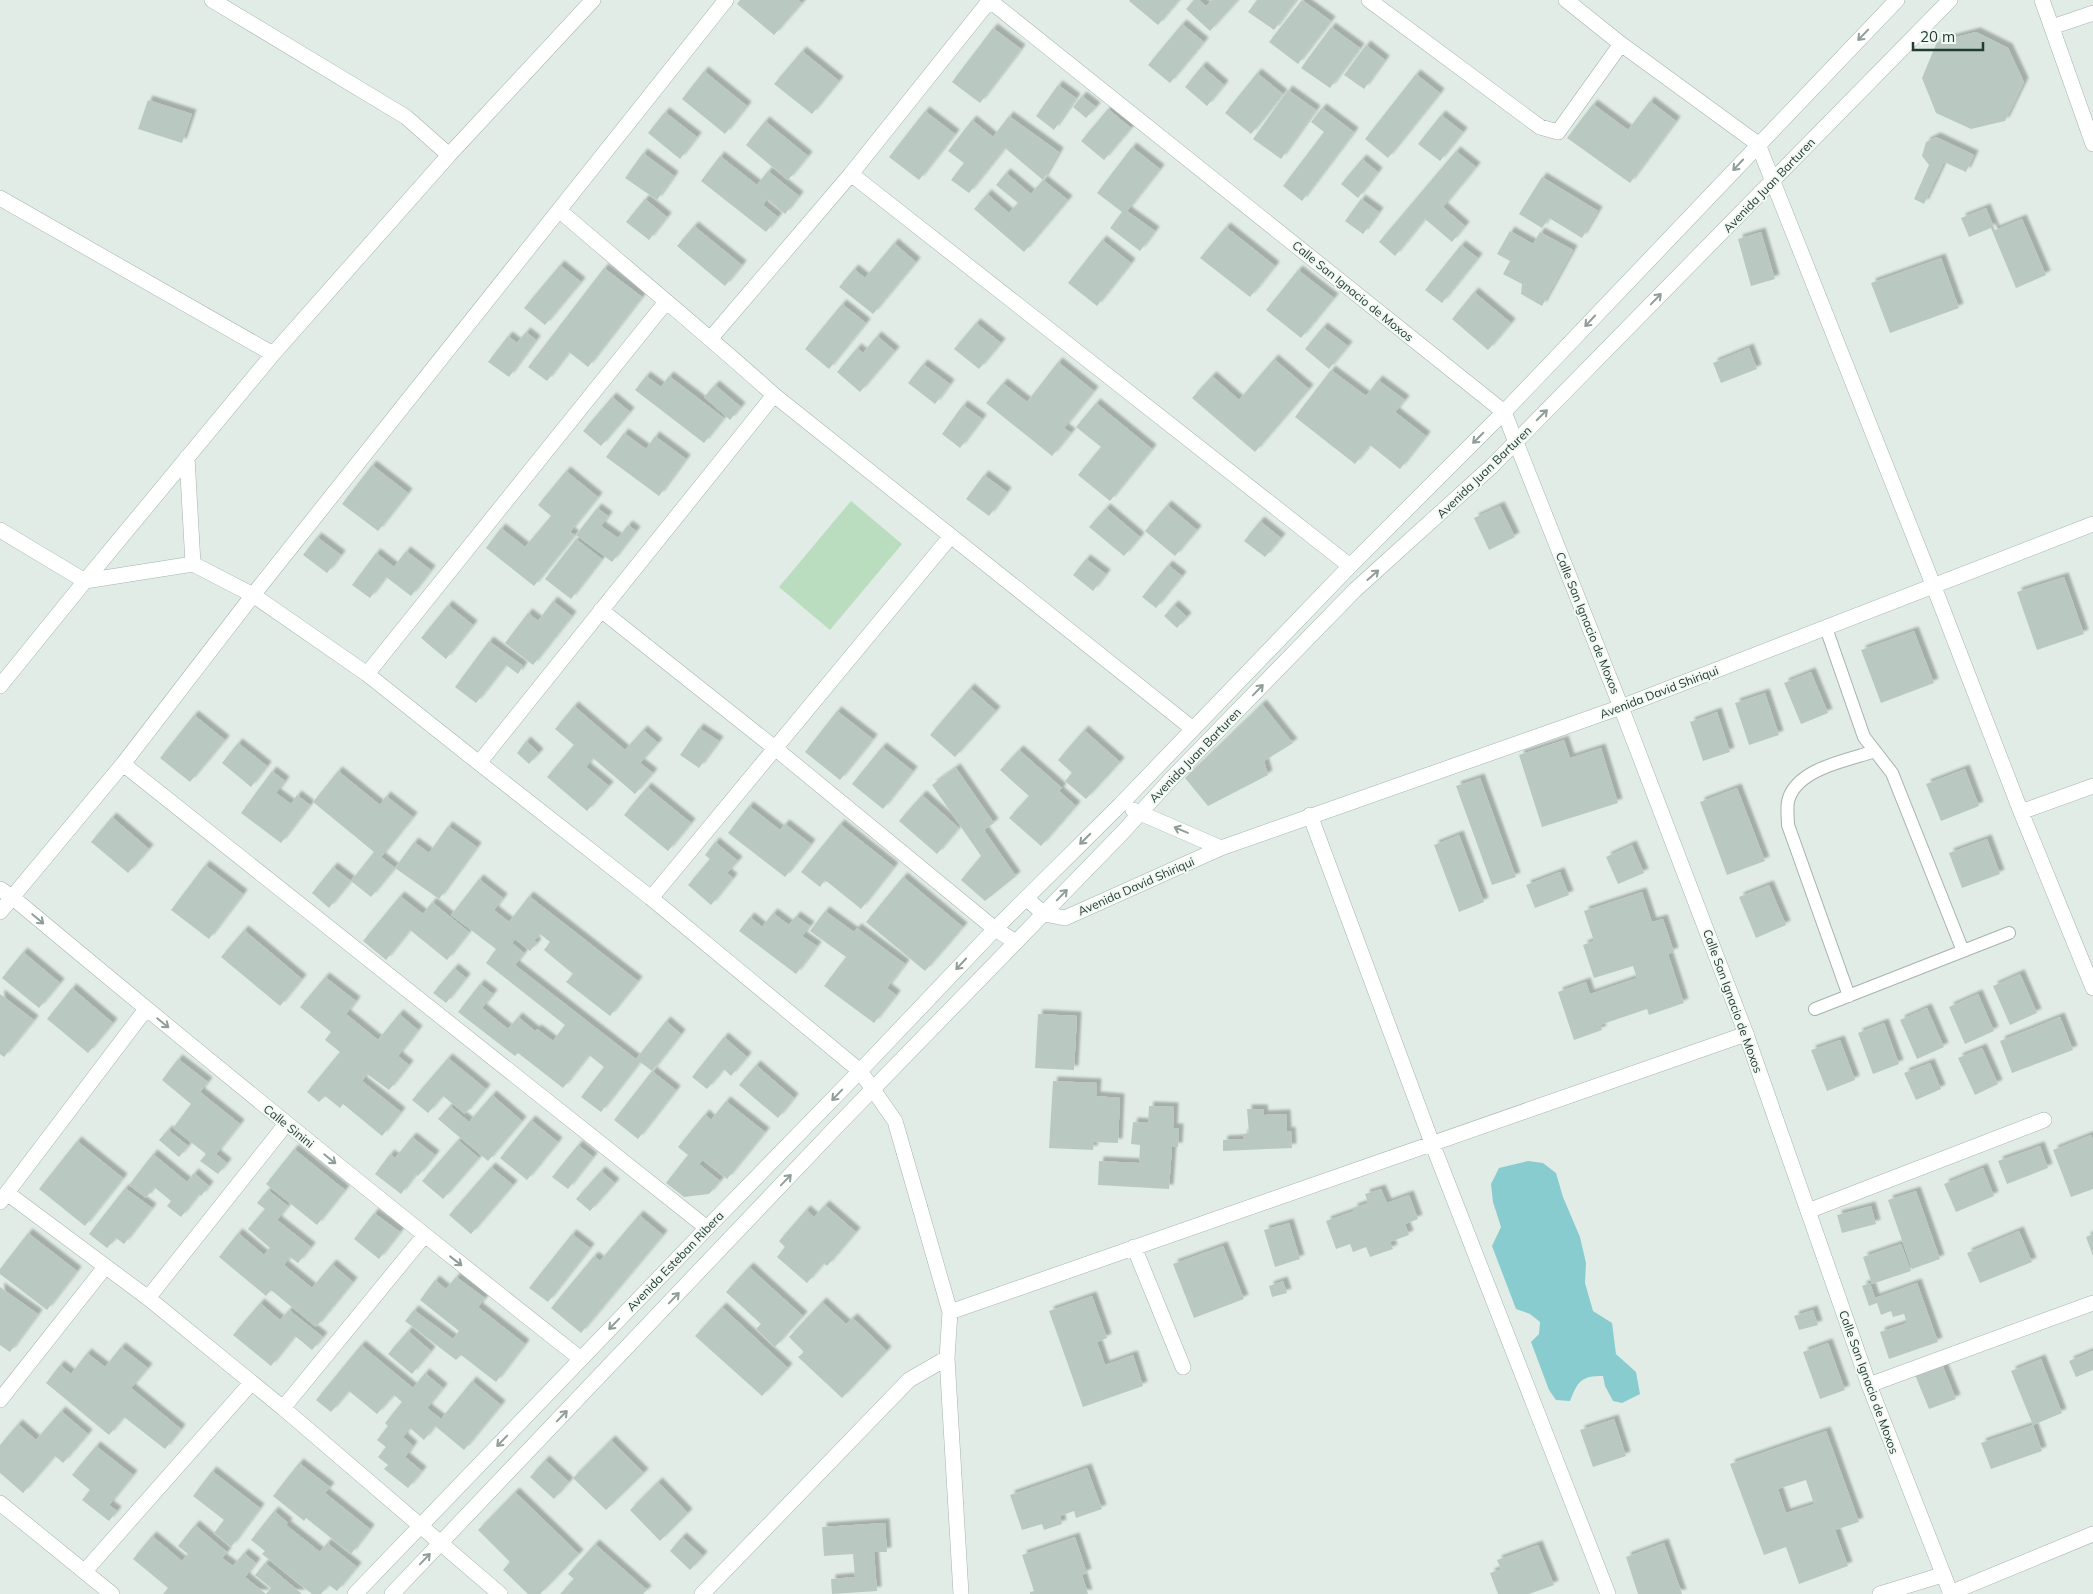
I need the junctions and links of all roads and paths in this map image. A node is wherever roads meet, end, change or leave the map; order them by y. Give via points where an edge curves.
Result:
1 (212, 0) edge
2 (593, 0) edge
3 (726, 0) edge
4 (989, 0) edge
5 (1369, 0) edge
6 (1566, 0) edge
7 (1896, 0) edge
8 (1950, 0) edge
9 (2042, 0) edge
10 (2093, 13) edge
11 (2052, 27) junction
12 (1622, 44) junction
13 (1758, 144) junction
14 (2093, 144) edge
15 (449, 156) junction
16 (851, 174) junction
17 (1773, 181) junction
18 (0, 198) edge
19 (560, 211) junction
20 (666, 302) junction
21 (711, 338) junction
22 (272, 354) junction
23 (774, 394) junction
24 (1504, 412) junction
25 (1516, 442) junction
26 (188, 457) junction
27 (2093, 524) edge
28 (0, 530) edge
29 (951, 536) junction
30 (193, 564) junction
31 (1350, 566) junction
32 (84, 581) junction
33 (1934, 586) junction
34 (253, 595) junction
35 (601, 610) junction
36 (1826, 628) junction
37 (367, 674) junction
38 (0, 686) edge
39 (1621, 707) junction
40 (1193, 729) junction
41 (776, 749) junction
42 (1875, 751) junction
43 (479, 762) junction
44 (123, 764) junction
45 (2093, 786) edge
46 (1120, 805) junction
47 (2021, 812) junction
48 (1140, 813) junction
49 (1310, 816) junction
50 (1221, 848) junction
51 (6, 893) edge
52 (651, 898) junction
53 (1026, 898) junction
54 (0, 912) edge
55 (1044, 914) junction
56 (995, 929) junction
57 (2009, 934) dead end
58 (1016, 942) junction
59 (1963, 951) junction
60 (2093, 988) edge
61 (1849, 996) junction
62 (146, 1008) junction
63 (1815, 1008) dead end
64 (1746, 1034) junction
65 (860, 1071) junction
66 (873, 1090) junction
67 (2044, 1120) dead end
68 (286, 1124) junction
69 (1432, 1143) junction
70 (3, 1197) edge
71 (1808, 1211) junction
72 (707, 1228) junction
73 (424, 1236) junction
74 (1134, 1247) junction
75 (105, 1267) junction
76 (148, 1298) junction
77 (2093, 1303) edge
78 (950, 1312) junction
79 (946, 1358) junction
80 (581, 1359) junction
81 (1183, 1367) dead end
82 (250, 1383) junction
83 (1869, 1384) junction
84 (0, 1400) edge
85 (283, 1408) junction
86 (0, 1503) edge
87 (422, 1526) junction
88 (2093, 1534) edge
89 (441, 1542) junction
90 (85, 1572) junction
91 (1942, 1575) junction
92 (112, 1594) edge
93 (355, 1594) edge
94 (392, 1594) edge
95 (500, 1594) edge
96 (702, 1594) edge
97 (961, 1594) edge
98 (1608, 1594) edge
99 (1880, 1594) edge
100 (1950, 1594) edge

1 - 15 street via 406,116
2 - 15 street
3 - 19 street
4 - 16 street
4 - 24 street, Calle San Ignacio de Moxos
5 - 12 street via 1540,127 1558,132
6 - 12 street
7 -> 13 street, Avenida Juan Barturen
8 - 17 street, Avenida Juan Barturen
9 - 11 street
10 - 11 street
11 - 14 street
12 - 13 street
13 - 17 street
13 -> 24 street, Avenida Juan Barturen
15 - 22 street
16 - 21 street
16 - 31 street
25 -> 17 street, Avenida Juan Barturen
17 - 33 street
18 - 22 street
19 - 20 street
19 - 34 street
20 - 21 street
20 - 37 street
21 - 23 street
22 - 26 street
23 - 29 street
23 - 35 street
24 - 25 street, Calle San Ignacio de Moxos
24 -> 31 street, Avenida Juan Barturen
25 - 39 street, Calle San Ignacio de Moxos
48 -> 25 street, Avenida Juan Barturen via 1355,590
26 - 30 street
26 - 32 street
27 - 33 street, Avenida David Shiriqui
28 - 32 street
29 - 40 street
29 - 41 street
30 - 32 street
30 - 34 street
31 - 40 street, Avenida Juan Barturen
32 - 38 street
33 - 36 street, Avenida David Shiriqui
33 - 47 street
34 - 37 street
34 - 44 street
35 - 41 street
35 - 43 street
36 - 39 street, Avenida David Shiriqui
36 - 42 lane via 1864,737
37 - 43 street
39 - 49 street, Avenida David Shiriqui
39 - 64 street, Calle San Ignacio de Moxos
40 - 46 street, Avenida Juan Barturen
41 - 52 street
41 - 56 street
42 - 59 lane via 1892,773
42 - 61 lane via 1812,772 1800,780 1789,798 1788,825
43 - 52 street
44 - 51 street
44 - 72 street
45 - 47 street
46 - 48 street, Avenida David Shiriqui
46 -> 53 street, Avenida Juan Barturen
47 - 60 street
50 -> 48 street, Avenida David Shiriqui
55 -> 48 street, Avenida Juan Barturen
49 - 50 street, Avenida David Shiriqui
49 - 69 street
50 - 55 street, Avenida David Shiriqui via 1065,918
51 - 54 street
51 -> 62 street, Calle Sinini
52 - 65 street
53 - 55 street
53 - 56 street, Avenida Juan Barturen
55 - 58 street, Avenida Juan Barturen
56 - 58 street
56 -> 65 street, Avenida Esteban Ribera
57 - 59 lane
58 - 66 street, Avenida Esteban Ribera
59 - 61 lane
61 - 63 lane
62 -> 68 street, Calle Sinini
62 - 70 street
64 - 69 street
64 - 71 street, Calle San Ignacio de Moxos
65 - 66 street
65 -> 72 street, Avenida Esteban Ribera
66 - 78 street via 895,1121
89 -> 66 street, Avenida Esteban Ribera
67 - 71 street
68 -> 73 street, Calle Sinini
68 - 76 street
69 - 74 street
69 - 98 street
70 - 75 street
71 - 83 street, Calle San Ignacio de Moxos
72 -> 80 street, Avenida Esteban Ribera
73 -> 80 street, Calle Sinini
73 - 85 street
74 - 78 street
74 - 81 street
75 - 76 street
75 - 84 street
76 - 82 street
77 - 83 street
78 - 79 street
79 - 96 street via 909,1380
79 - 97 street
80 -> 87 street, Avenida Esteban Ribera
82 - 85 street
82 - 90 street
83 - 91 street, Calle San Ignacio de Moxos
85 - 87 street
86 - 90 street
87 - 89 street
87 - 93 street, Avenida Esteban Ribera
88 - 100 street
94 -> 89 street, Avenida Esteban Ribera
89 - 95 street
90 - 92 street
91 - 99 street
91 - 100 street, Calle San Ignacio de Moxos

